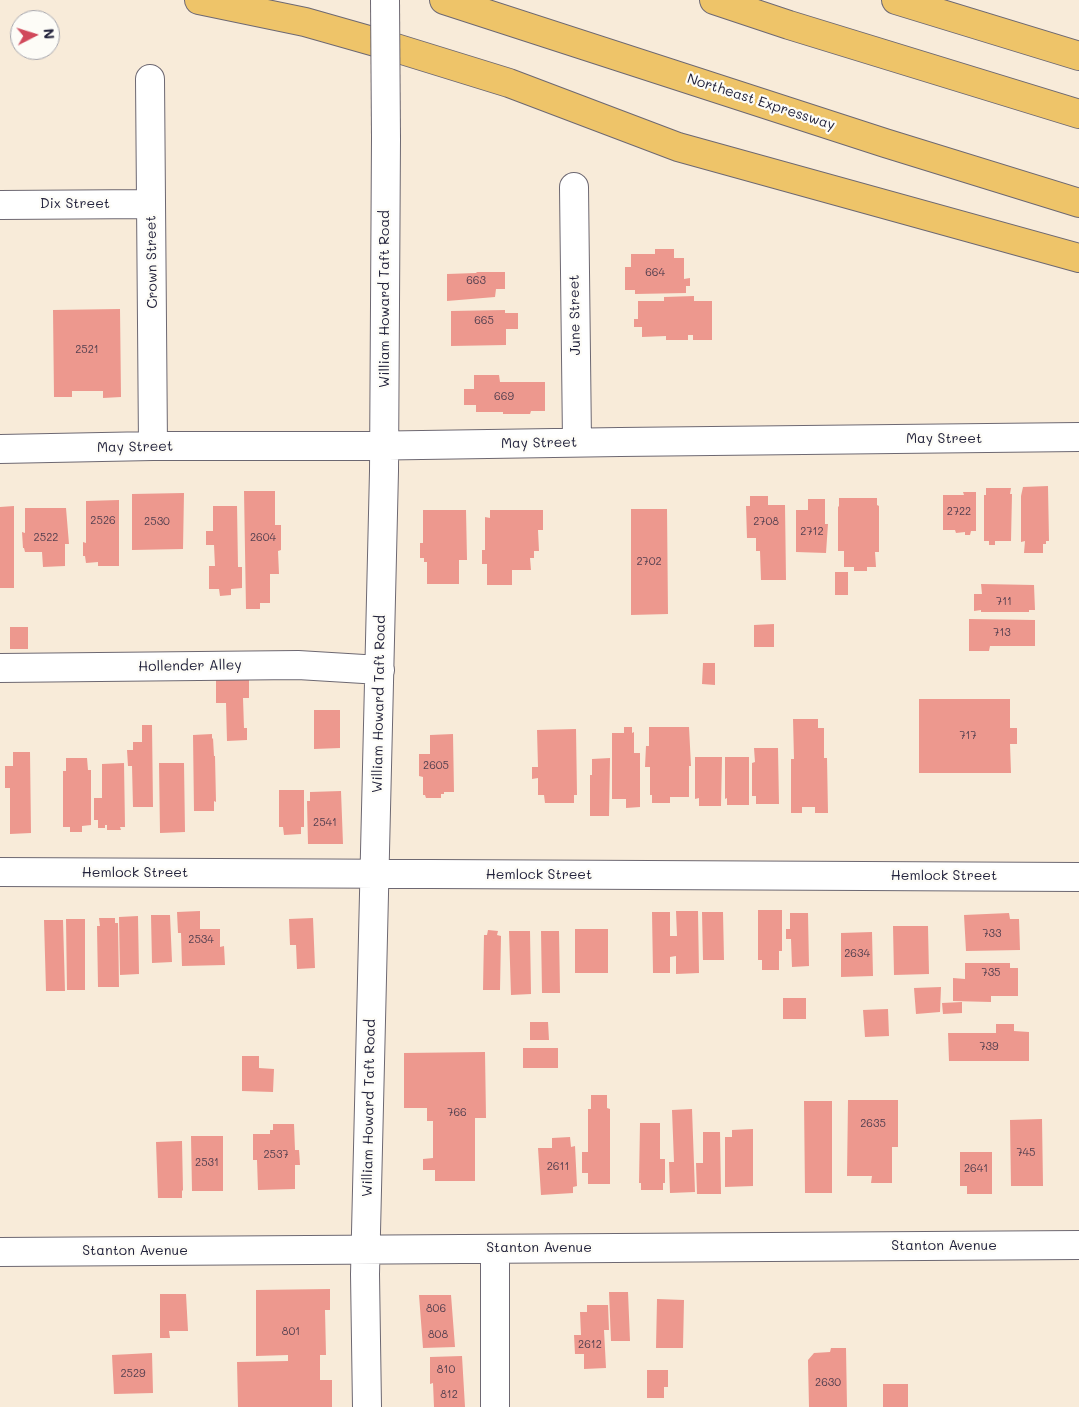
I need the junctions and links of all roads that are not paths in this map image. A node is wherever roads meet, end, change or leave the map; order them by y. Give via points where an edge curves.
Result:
1 (199, 0) edge
2 (385, 0) edge
3 (444, 0) edge
4 (714, 0) edge
5 (896, 0) edge
6 (1079, 56) edge
7 (150, 79) dead end
8 (1079, 114) edge
9 (574, 187) dead end
10 (1079, 203) edge
11 (151, 204) junction
12 (0, 205) edge
13 (1079, 258) edge
14 (1079, 437) edge
15 (577, 442) junction
16 (385, 445) junction
17 (153, 446) junction
18 (0, 449) edge
19 (0, 668) edge
20 (380, 670) junction
21 (0, 872) edge
22 (374, 874) junction
23 (1079, 877) edge
24 (1079, 1245) edge
25 (495, 1249) junction
26 (366, 1250) junction
27 (0, 1252) edge
28 (367, 1407) edge
29 (495, 1407) edge

1 - 13 highway via 305,22 386,45 510,83 678,147
2 - 16 street, William Howard Taft Road, bridge
3 - 10 highway, Northeast Expressway
4 - 8 highway
5 - 6 highway
7 - 11 street, Crown Street
9 - 15 street, June Street
11 - 12 street, Dix Street
11 - 17 street, Crown Street
14 - 15 street, May Street
15 - 16 street, May Street
16 - 17 street, May Street
16 - 20 street, William Howard Taft Road
17 - 18 street, May Street
19 - 20 street, Hollender Alley via 298,665
20 - 22 street, William Howard Taft Road
21 - 22 street, Hemlock Street
22 - 23 street, Hemlock Street
22 - 26 street, William Howard Taft Road
24 - 25 street, Stanton Avenue
25 - 26 street, Stanton Avenue
25 - 29 street
26 - 27 street, Stanton Avenue
26 - 28 street, William Howard Taft Road

